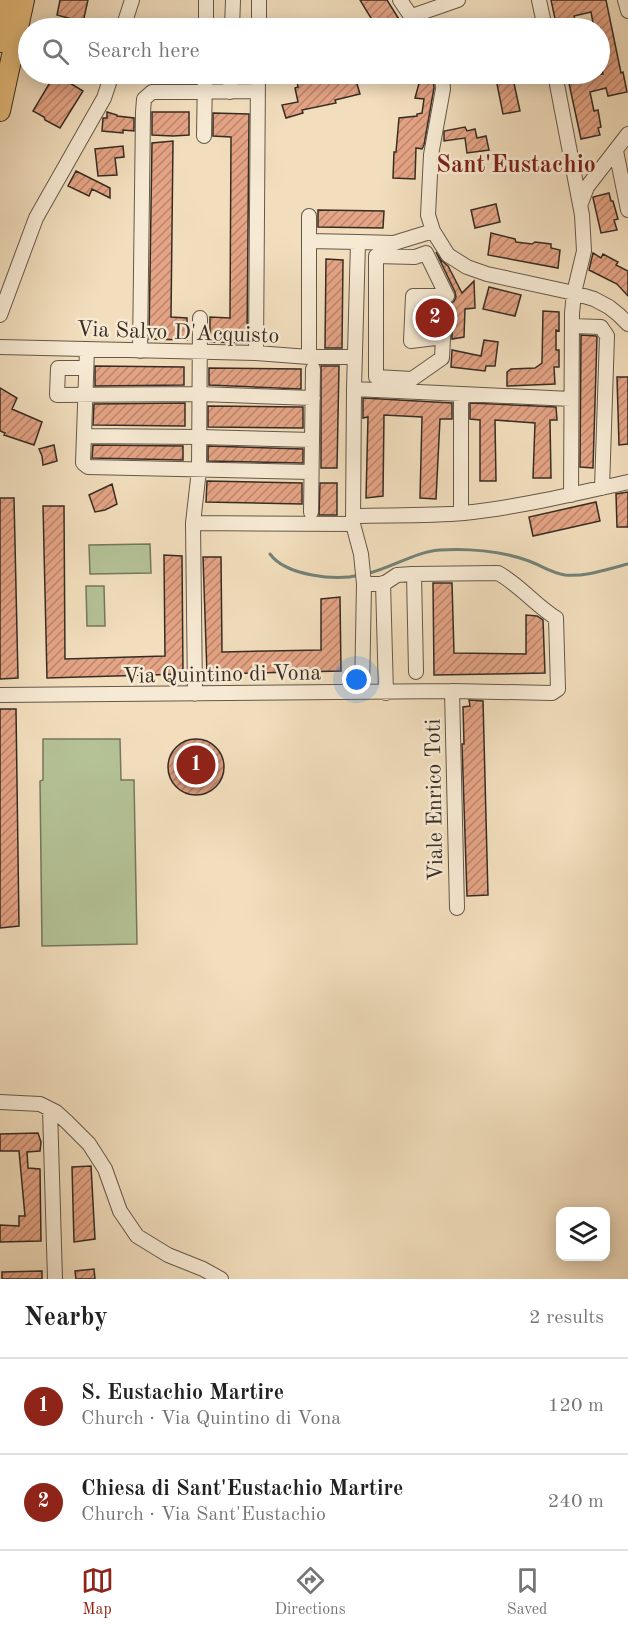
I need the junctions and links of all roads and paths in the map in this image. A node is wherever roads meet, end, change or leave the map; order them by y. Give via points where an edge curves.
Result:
1 (9, 0) edge
2 (24, 0) edge
3 (132, 0) edge
4 (206, 0) edge
5 (233, 0) edge
6 (259, 0) edge
7 (400, 0) edge
8 (457, 0) edge
9 (539, 0) edge
10 (625, 0) edge
11 (628, 11) edge
12 (20, 18) edge
13 (126, 18) edge
14 (206, 18) edge
15 (232, 18) edge
16 (259, 18) edge
17 (412, 18) edge
18 (423, 18) edge
19 (543, 18) edge
20 (18, 28) edge
21 (0, 42) edge
22 (109, 84) edge
23 (205, 84) edge
24 (230, 84) edge
25 (258, 84) edge
26 (443, 84) edge
27 (557, 84) edge
28 (258, 91) junction
29 (205, 92) junction
30 (230, 92) junction
31 (0, 111) edge
32 (628, 134) edge
33 (204, 136) dead end
34 (616, 151) junction
35 (573, 161) junction
36 (598, 173) junction
37 (581, 203) junction
38 (628, 210) edge
39 (309, 216) dead end
40 (433, 231) junction
41 (309, 241) junction
42 (358, 242) junction
43 (376, 256) joint
44 (574, 293) junction
45 (0, 315) edge
46 (200, 318) dead end
47 (628, 324) edge
48 (572, 326) junction
49 (0, 347) edge
50 (87, 349) junction
51 (140, 351) junction
52 (200, 351) junction
53 (256, 353) junction
54 (355, 357) junction
55 (311, 363) junction
56 (86, 368) junction
57 (354, 389) junction
58 (86, 394) junction
59 (200, 394) junction
60 (463, 397) junction
61 (313, 398) junction
62 (571, 399) junction
63 (84, 436) junction
64 (199, 437) junction
65 (312, 440) junction
66 (199, 470) junction
67 (311, 472) junction
68 (628, 482) edge
69 (603, 488) junction
70 (571, 495) junction
71 (310, 512) dead end
72 (461, 513) junction
73 (353, 520) junction
74 (193, 523) junction
75 (414, 574) junction
76 (383, 583) junction
77 (364, 585) junction
78 (416, 672) dead end
79 (362, 692) junction
80 (452, 692) junction
81 (386, 693) junction
82 (195, 694) junction
83 (0, 695) edge
84 (457, 908) dead end
85 (0, 1102) edge
86 (50, 1109) junction
87 (55, 1279) edge
88 (221, 1279) edge

1 - 21 highway
2 - 12 highway
3 - 13 street
4 - 14 street
5 - 15 street
6 - 16 street
7 - 17 street
8 - 18 street
9 - 19 street
10 - 11 street
20 - 31 highway
22 - 45 street via 36,218
23 - 29 street
24 - 30 street
25 - 28 street
26 - 40 street via 431,155 428,215
27 - 35 street
28 - 30 street
28 - 53 street
29 - 30 street
29 - 33 street
29 - 51 street via 152,92 144,99
32 - 34 street
34 - 36 street
34 - 38 street
35 - 36 street
35 - 37 street
36 - 37 street
37 - 44 street via 584,251
39 - 41 street
40 - 42 street via 394,243
40 - 44 street via 448,255 467,267
41 - 42 street
41 - 55 street
42 - 54 street
43 - 43 street via 376,377 412,380 442,358 443,337 411,341 413,296 447,296 426,253 415,257
44 - 47 street via 609,307
44 - 48 street
46 - 52 street
48 - 62 street
48 - 69 street via 601,327 607,336
49 - 50 street, Via Salvo D'Acquisto
50 - 51 street, Via Salvo D'Acquisto
50 - 56 street
51 - 52 street, Via Salvo D'Acquisto
52 - 53 street, Via Salvo D'Acquisto
52 - 59 street
53 - 55 street, Via Salvo D'Acquisto
54 - 55 street, Via Salvo D'Acquisto
54 - 57 street
55 - 61 street
56 - 58 street
56 - 58 street via 58,368 57,395
57 - 60 street
57 - 73 street
58 - 59 street
58 - 63 street
59 - 61 street
59 - 64 street
60 - 62 street
60 - 72 street
61 - 65 street
62 - 70 street
63 - 64 street
63 - 66 street via 83,463 88,467
64 - 65 street
64 - 66 street
65 - 67 street
66 - 67 street
66 - 74 street
67 - 71 street
68 - 69 street
69 - 70 street
70 - 72 street
72 - 73 street
73 - 74 street
73 - 77 street
74 - 82 street
75 - 76 street via 397,575
75 - 78 street
75 - 80 street, Via Quintino di Vona via 498,573 557,620 558,688 552,693
76 - 77 street
76 - 81 street
77 - 79 street
79 - 81 street, Via Quintino di Vona
79 - 82 street, Via Quintino di Vona
80 - 81 street, Via Quintino di Vona
80 - 84 street, Viale Enrico Toti
82 - 83 street, Via Quintino di Vona
85 - 86 street via 40,1104
86 - 87 street
86 - 88 street via 89,1144 105,1168 120,1211 137,1236

